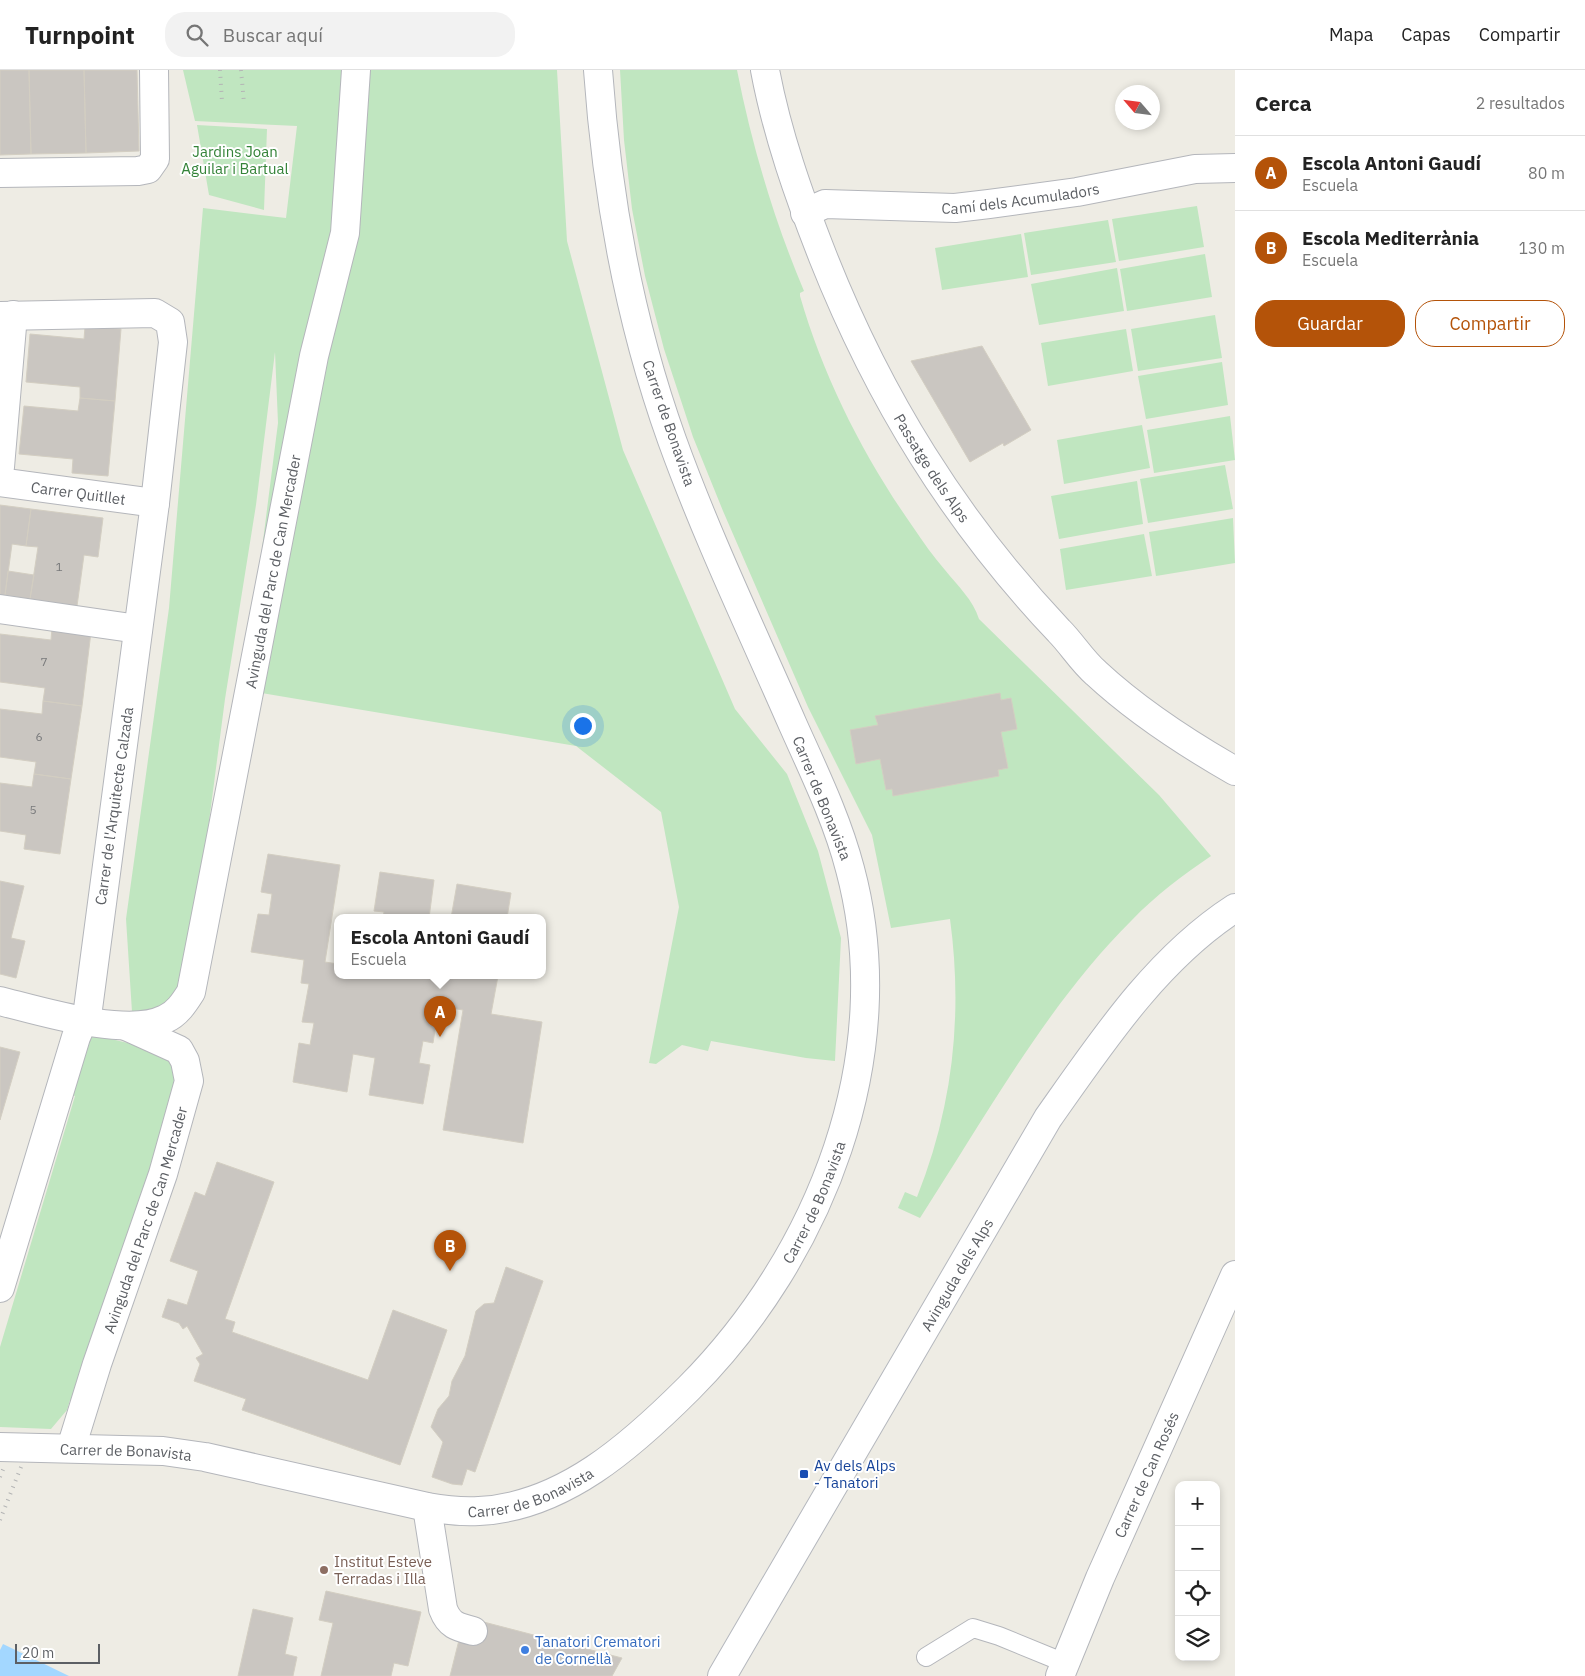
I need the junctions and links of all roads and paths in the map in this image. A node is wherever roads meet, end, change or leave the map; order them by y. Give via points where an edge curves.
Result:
1 (154, 70) edge
2 (356, 70) edge
3 (598, 70) edge
4 (764, 70) edge
5 (1235, 168) edge
6 (0, 173) edge
7 (805, 212) junction
8 (7, 316) edge
9 (0, 466) edge
10 (0, 482) edge
11 (155, 503) junction
12 (0, 609) edge
13 (138, 629) junction
14 (1235, 771) edge
15 (1235, 908) edge
16 (0, 1001) edge
17 (84, 1021) junction
18 (122, 1025) junction
19 (1235, 1275) edge
20 (0, 1288) edge
21 (0, 1447) edge
22 (71, 1448) junction
23 (427, 1507) junction
24 (473, 1631) dead end
25 (926, 1657) dead end
26 (1062, 1669) edge
27 (722, 1676) edge

1 - 6 street via 155,159 148,169 138,172
2 - 18 street, Avinguda del Parc de Can Mercader via 345,234 314,356 195,980 177,1012 164,1020
3 - 23 street, Carrer de Bonavista via 611,199 633,313 673,442 830,811 850,868 862,923 865,1021 858,1074 844,1131 821,1193 777,1276 749,1320 719,1358 617,1452 584,1477 556,1492 504,1508 478,1512
4 - 7 street, Passatge dels Alps
5 - 7 street, Camí dels Acumuladors via 1195,169 1077,192 964,207 825,204
7 - 14 street, Passatge dels Alps via 855,334 878,379 923,458 975,534 1095,672 1177,737
8 - 9 street
8 - 11 street, Carrer de l'Arquitecte Calzada via 155,313 170,322 173,342
10 - 11 street, Carrer Quitllet
11 - 13 street, Carrer de l'Arquitecte Calzada
12 - 13 street
13 - 17 street, Carrer de l'Arquitecte Calzada
15 - 27 street, Avinguda dels Alps via 1166,966 1106,1038 1048,1118
16 - 17 street, Avinguda del Parc de Can Mercader
17 - 18 street, Avinguda del Parc de Can Mercader
17 - 20 street, Carrer de l'Arquitecte Calzada via 76,1037
18 - 22 street, Avinguda del Parc de Can Mercader via 179,1050 189,1081 163,1174
19 - 26 street, Carrer de Can Rosés
21 - 22 street, Carrer de Bonavista
22 - 23 street, Carrer de Bonavista via 205,1456
23 - 24 street via 447,1620
25 - 26 lane via 972,1628 999,1636

